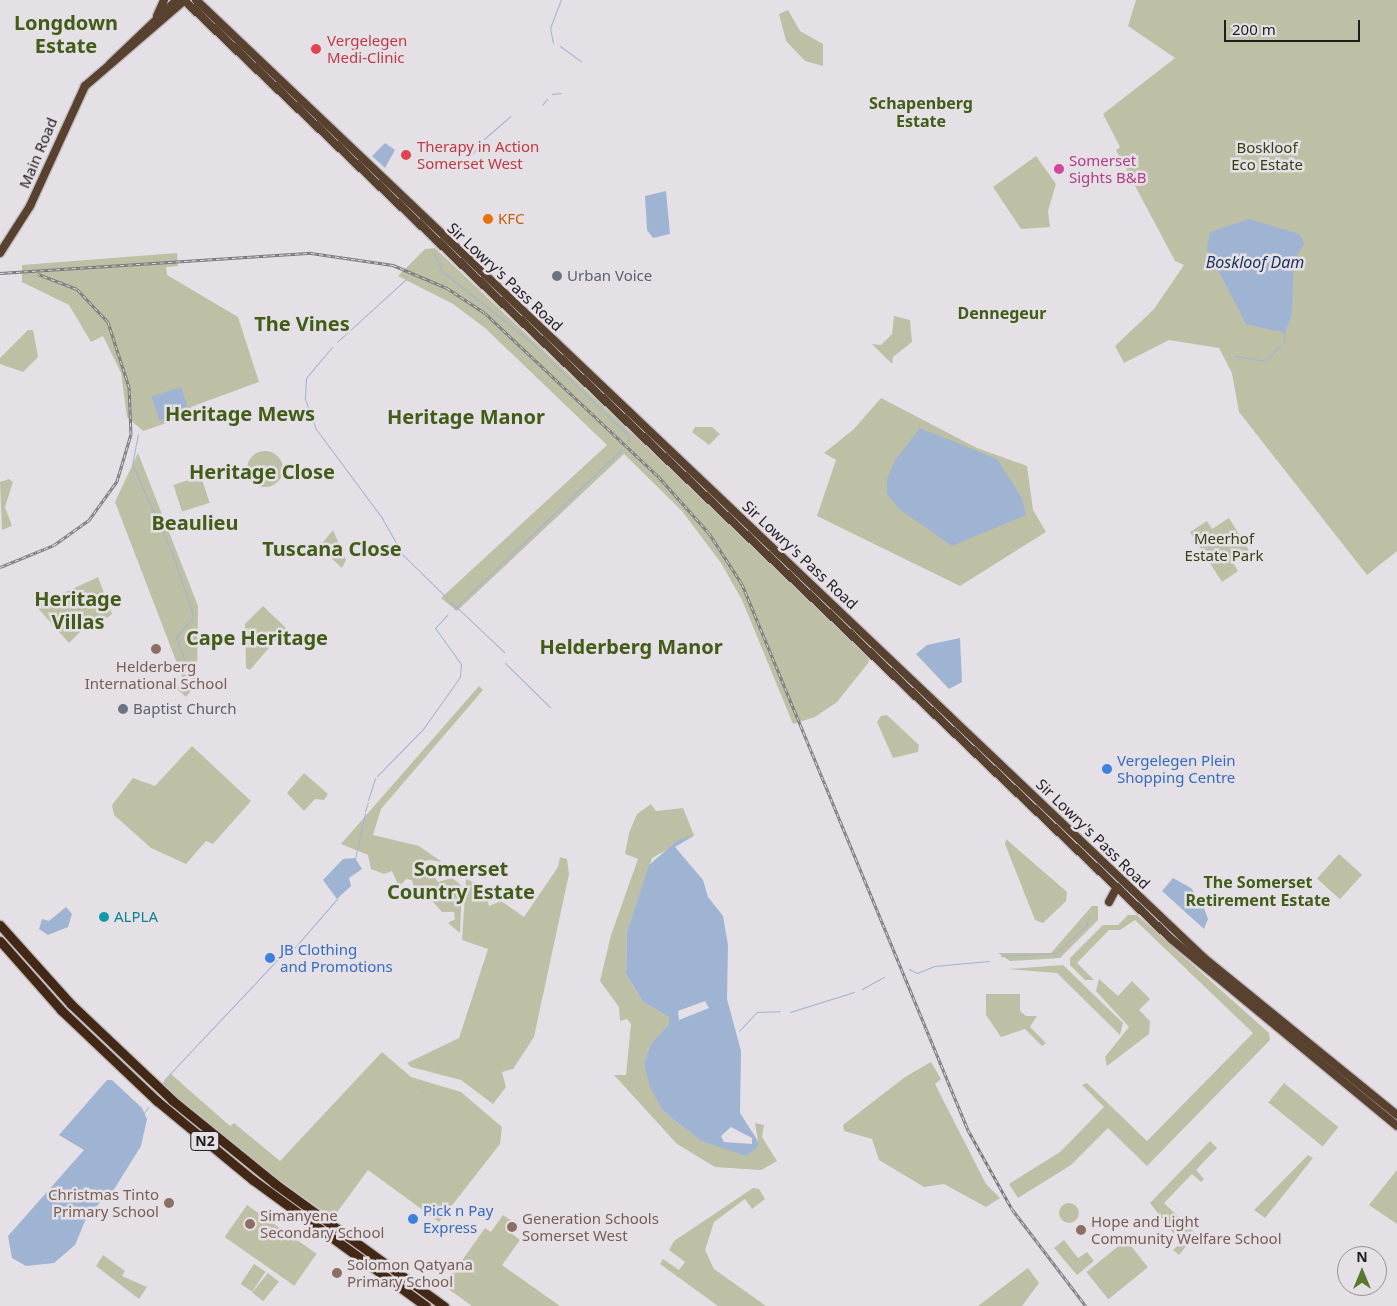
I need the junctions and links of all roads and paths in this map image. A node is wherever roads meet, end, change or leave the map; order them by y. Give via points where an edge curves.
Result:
1 (164, 0) edge
2 (183, 0) edge
3 (196, 0) edge
4 (154, 22) junction
5 (106, 68) junction
6 (0, 253) edge
7 (1116, 887) junction
8 (1109, 902) dead end
9 (0, 925) edge
10 (0, 941) edge
11 (1397, 1115) edge
12 (1397, 1126) edge
13 (426, 1306) edge
14 (444, 1306) edge

1 - 4 main road
2 - 4 main road, Main Road
2 - 5 main road, Main Road
2 - 7 main road, Sir Lowry's Pass Road
3 - 11 main road, Sir Lowry's Pass Road via 1204,958
4 - 5 main road, Main Road
5 - 6 main road, Main Road via 80,92 30,206
7 - 8 main road
7 - 12 main road, Sir Lowry's Pass Road via 1284,1036
9 - 14 highway, N2 via 71,1004 172,1100 274,1183
10 - 13 highway, N2 via 61,1010 157,1101 253,1180

